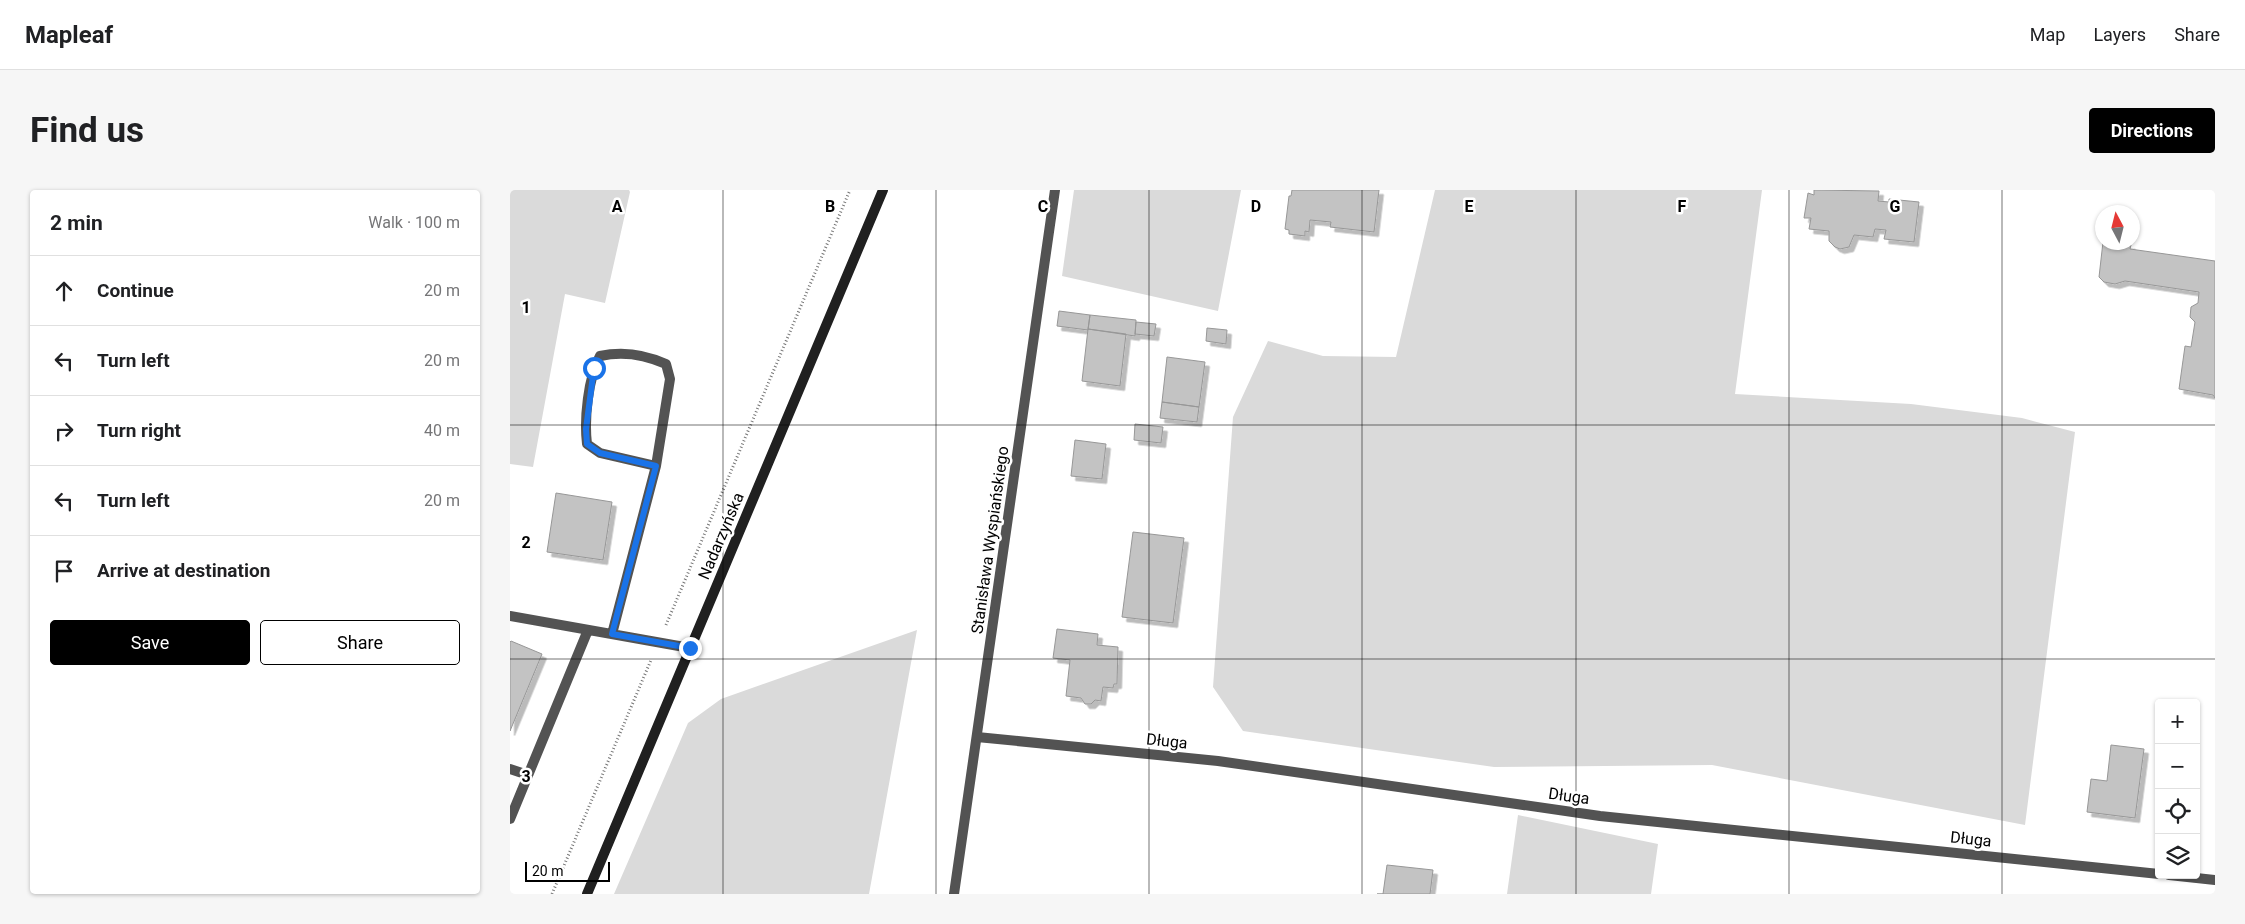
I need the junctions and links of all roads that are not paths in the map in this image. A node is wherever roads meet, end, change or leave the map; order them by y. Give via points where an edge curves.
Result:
1 (883, 190) edge
2 (1055, 190) edge
3 (656, 466) junction
4 (510, 616) edge
5 (588, 630) junction
6 (612, 634) junction
7 (690, 648) junction
8 (977, 737) junction
9 (510, 769) edge
10 (528, 775) junction
11 (510, 820) edge
12 (2155, 874) edge
13 (2200, 878) edge
14 (2215, 880) edge
15 (587, 894) edge
16 (954, 894) edge

1 - 7 main road, Nadarzyńska
2 - 8 street, Stanisława Wyspiańskiego
3 - 3 street via 670,379 666,364 652,358 614,353 600,356 594,368 587,444 600,453
3 - 6 street
4 - 5 street
5 - 6 street
5 - 10 street
6 - 7 street
7 - 15 main road, Nadarzyńska
8 - 12 street, Długa via 1218,761 1600,816
8 - 16 street, Stanisława Wyspiańskiego
9 - 10 street
10 - 11 street
13 - 14 street

